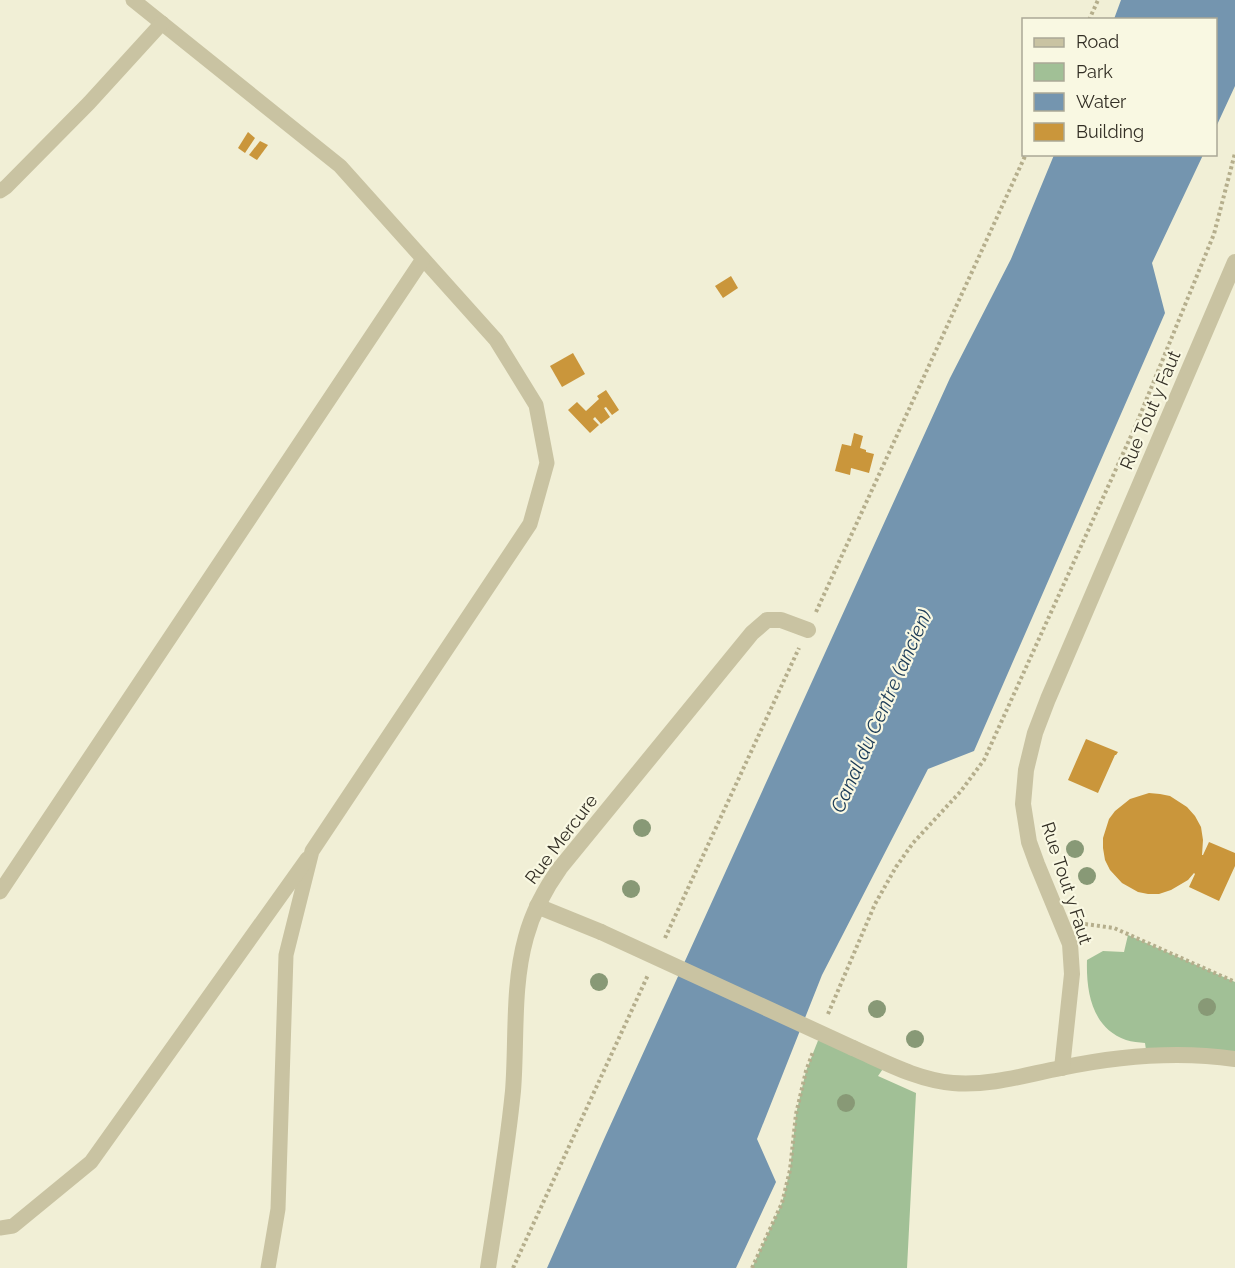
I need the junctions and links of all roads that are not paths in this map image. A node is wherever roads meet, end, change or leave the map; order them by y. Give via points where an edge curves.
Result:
1 (133, 0) edge
2 (162, 23) junction
3 (0, 191) edge
4 (423, 259) junction
5 (1235, 262) edge
6 (808, 630) road end
7 (312, 851) junction
8 (0, 892) edge
9 (537, 906) junction
10 (1235, 1059) edge
11 (1062, 1068) junction
12 (0, 1228) edge
13 (491, 1247) junction
14 (268, 1268) edge
15 (481, 1268) edge
16 (488, 1268) edge

1 - 2 lane
2 - 3 lane
2 - 4 lane via 340,166
4 - 7 lane via 495,340 536,405 547,463 530,524
4 - 8 lane
5 - 11 street, Rue Tout y Faut via 1086,607 1035,733 1026,770 1023,804 1029,842 1070,944 1072,974
6 - 9 street, Rue Mercure via 781,620 768,620 752,633 560,868
7 - 12 lane via 91,1162 13,1226
7 - 14 lane via 286,955 278,1209
9 - 11 street, bridge via 910,1074 951,1083 979,1084
9 - 13 street, Rue Mercure via 525,938 519,971 513,1090
10 - 11 street via 1127,1057
13 - 15 street, Rue Mercure
13 - 16 street, Rue Mercure

